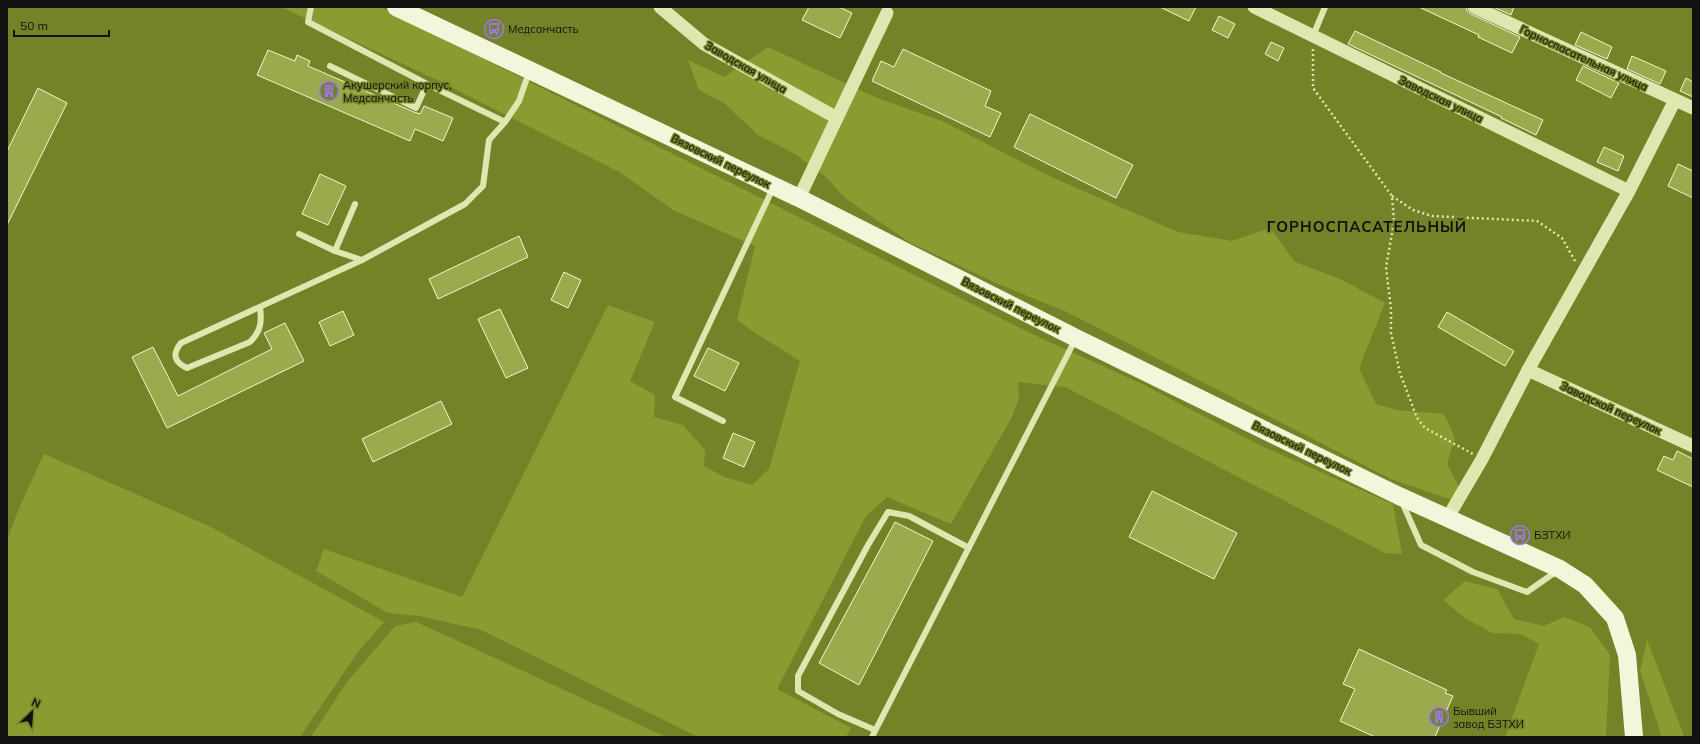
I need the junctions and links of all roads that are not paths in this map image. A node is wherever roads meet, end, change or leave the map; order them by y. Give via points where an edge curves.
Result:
1 (311, 7) edge
2 (396, 7) edge
3 (660, 7) edge
4 (1254, 7) edge
5 (1326, 7) edge
6 (1474, 7) edge
7 (887, 13) dead end
8 (1313, 36) junction
9 (330, 66) dead end
10 (530, 69) junction
11 (427, 84) junction
12 (1675, 100) junction
13 (1693, 108) edge
14 (837, 118) junction
15 (505, 122) junction
16 (774, 186) junction
17 (1629, 191) junction
18 (799, 198) junction
19 (355, 204) dead end
20 (299, 234) dead end
21 (335, 251) junction
22 (362, 260) junction
23 (260, 306) junction
24 (1076, 338) junction
25 (1528, 370) junction
26 (723, 421) dead end
27 (1693, 446) edge
28 (1399, 496) junction
29 (1448, 517) junction
30 (968, 548) junction
31 (1560, 569) junction
32 (875, 730) junction
33 (872, 737) edge
34 (1634, 737) edge

1 - 11 lane via 308,22
2 - 10 street, Вязовский переулок
3 - 14 street, Заводская улица via 704,44
4 - 8 street, Заводская улица
5 - 8 lane
6 - 12 street, Горноспасательная улица
7 - 14 street
8 - 17 street, Заводская улица
9 - 11 lane via 416,108
10 - 15 lane via 519,101
10 - 16 street, Вязовский переулок
11 - 15 lane
12 - 13 street, Горноспасательная улица
12 - 17 street
14 - 18 street
15 - 22 lane via 489,140 483,186 465,204
16 - 18 street, Вязовский переулок
16 - 26 lane via 675,397
17 - 25 street
18 - 24 street, Вязовский переулок
19 - 21 lane
20 - 21 lane
21 - 22 lane
22 - 23 lane
23 - 23 lane via 181,343 175,350 179,364 187,368 250,342 262,322
24 - 28 street, Вязовский переулок
24 - 30 lane
25 - 27 street, Заводской переулок
25 - 29 street via 1482,459
28 - 29 street, Вязовский переулок
28 - 31 lane via 1421,545 1473,572 1527,592
29 - 31 street, Вязовский переулок
30 - 32 lane
30 - 32 lane via 909,516 888,512 798,676 798,691 838,714
31 - 34 street, Вязовский переулок via 1585,585 1615,618 1627,655
32 - 33 lane

